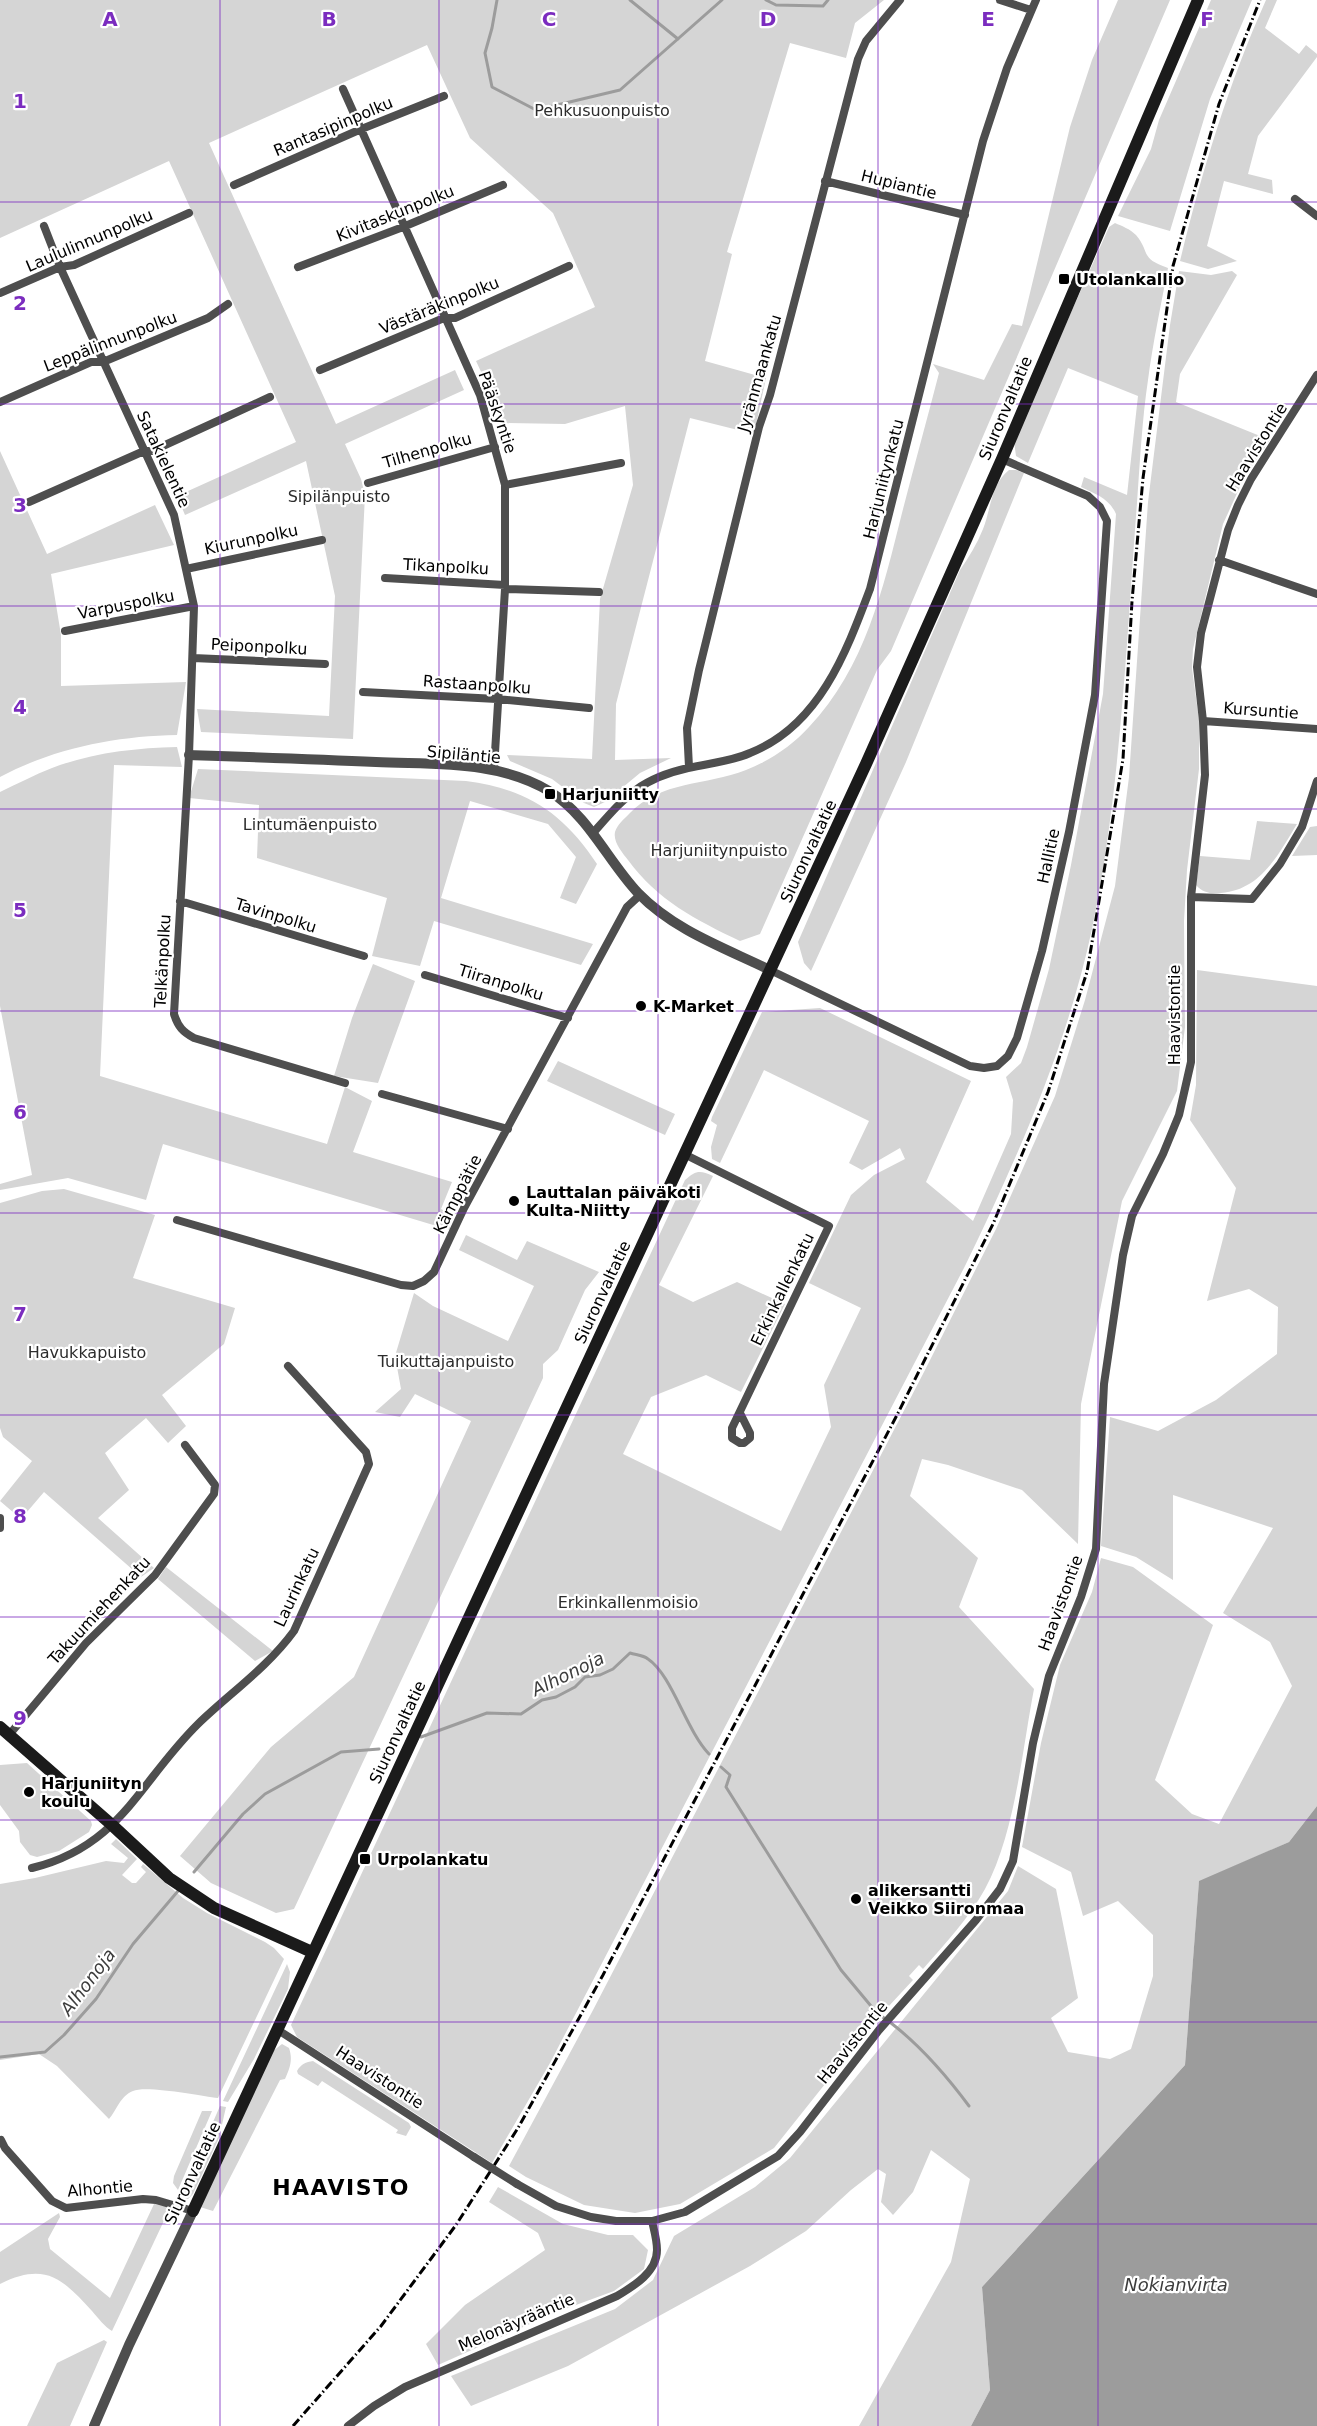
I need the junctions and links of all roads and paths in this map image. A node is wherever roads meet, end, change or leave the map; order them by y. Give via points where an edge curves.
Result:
1 (900, 0) edge
2 (1000, 0) edge
3 (1036, 0) edge
4 (1198, 0) edge
5 (1031, 10) junction
6 (342, 89) dead end
7 (444, 96) dead end
8 (359, 130) junction
9 (825, 181) junction
10 (234, 185) dead end
11 (503, 185) dead end
12 (1295, 200) dead end
13 (189, 213) dead end
14 (965, 215) junction
15 (1317, 216) edge
16 (44, 226) dead end
17 (403, 227) junction
18 (60, 267) junction
19 (298, 267) dead end
20 (569, 267) dead end
21 (0, 294) edge
22 (228, 304) dead end
23 (444, 318) junction
24 (103, 362) junction
25 (320, 370) dead end
26 (1317, 375) edge
27 (270, 398) dead end
28 (0, 402) edge
29 (495, 447) junction
30 (144, 451) junction
31 (1002, 459) junction
32 (621, 464) dead end
33 (368, 483) dead end
34 (505, 485) junction
35 (29, 502) dead end
36 (322, 540) dead end
37 (1219, 560) junction
38 (186, 569) junction
39 (385, 578) dead end
40 (505, 587) junction
41 (599, 592) dead end
42 (1317, 594) edge
43 (194, 606) junction
44 (65, 631) dead end
45 (193, 658) junction
46 (325, 664) dead end
47 (363, 692) dead end
48 (497, 699) junction
49 (589, 708) dead end
50 (1203, 721) junction
51 (1317, 729) edge
52 (189, 755) junction
53 (689, 767) junction
54 (494, 769) junction
55 (1317, 781) edge
56 (593, 833) junction
57 (640, 895) junction
58 (1191, 897) junction
59 (180, 902) junction
60 (364, 956) dead end
61 (772, 970) junction
62 (425, 975) dead end
63 (568, 1018) junction
64 (345, 1083) dead end
65 (382, 1094) dead end
66 (508, 1129) junction
67 (684, 1154) junction
68 (177, 1220) dead end
69 (288, 1366) dead end
70 (740, 1413) dead end
71 (185, 1445) dead end
72 (0, 1518) edge
73 (0, 1528) edge
74 (4, 1731) edge
75 (112, 1825) junction
76 (32, 1868) dead end
77 (312, 1952) junction
78 (278, 2030) junction
79 (1, 2140) edge
80 (193, 2211) junction
81 (652, 2220) junction
82 (94, 2426) edge
83 (348, 2426) edge

1 - 9 street, Jyränmaankatu via 866,41 858,59
2 - 5 street
3 - 5 street, Harjuniitynkatu
4 - 31 main road, Siuronvaltatie
5 - 14 street, Harjuniitynkatu via 983,141
6 - 8 street, Pääskyntie
7 - 8 street, Rantasipinpolku
8 - 10 street, Rantasipinpolku
8 - 17 street, Pääskyntie
9 - 14 street, Hupiantie
9 - 53 street, Jyränmaankatu via 699,670 687,728
11 - 17 street, Kivitaskunpolku
12 - 15 street
13 - 18 street, Laululinnunpolku via 74,265
14 - 53 street, Harjuniitynkatu via 870,589 835,674 797,723 776,740 727,762
16 - 18 street, Satakielentie
17 - 19 street, Kivitaskunpolku
17 - 23 street, Pääskyntie
18 - 21 street, Laululinnunpolku
18 - 24 street, Satakielentie
20 - 23 street, Västäräkinpolku via 455,318
22 - 24 street, Leppälinnunpolku via 207,318
23 - 25 street, Västäräkinpolku
23 - 29 street, Pääskyntie via 480,395
24 - 28 street, Leppälinnunpolku via 91,362
24 - 30 street, Satakielentie
26 - 37 street, Haavistontie via 1251,479
27 - 30 street via 152,452
29 - 33 street, Tilhenpolku
29 - 34 street, Pääskyntie
30 - 35 street
30 - 38 street, Satakielentie via 174,515
31 - 61 main road, Siuronvaltatie
31 - 61 street, Hallitie via 1088,496 1107,521 1095,695 1042,951 1017,1038 1008,1056 997,1066 970,1066
32 - 34 street
34 - 40 street, Pääskyntie
36 - 38 street, Kiurunpolku
37 - 42 street
37 - 50 street, Haavistontie via 1198,649
38 - 43 street, Satakielentie
39 - 40 street, Tikanpolku
40 - 41 street, Tikanpolku
40 - 48 street, Pääskyntie
43 - 44 street, Varpuspolku
43 - 45 street, Satakielentie
45 - 46 street, Peiponpolku
45 - 52 street, Satakielentie
47 - 48 street, Rastaanpolku
48 - 49 street, Rastaanpolku
48 - 54 street, Pääskyntie
50 - 51 street, Kursuntie
50 - 58 street, Haavistontie via 1205,775
52 - 54 street, Sipiläntie
52 - 59 street, Telkänpolku
53 - 56 street, Harjuniitynkatu via 648,781 619,802
54 - 56 street, Sipiläntie via 522,777 550,792
55 - 58 street via 1302,827 1280,864 1252,899
56 - 57 street, Sipiläntie via 614,866
57 - 61 street, Sipiläntie via 683,928
57 - 63 street, Kämppätie via 627,908
58 - 81 street, Haavistontie via 1192,1042 1187,1090 1172,1134 1132,1216 1123,1255 1104,1384 1095,1549 1081,1597 1049,1676 1032,1743 1013,1861 1000,1889 976,1920 879,2030 778,2156 685,2212
59 - 60 street, Tavinpolku
59 - 64 street, Telkänpolku via 174,1014 184,1033
61 - 67 main road, Siuronvaltatie
62 - 63 street, Tiiranpolku
63 - 66 street, Kämppätie
65 - 66 street
66 - 68 street, Kämppätie via 434,1272 413,1286
67 - 70 street, Erkinkallenkatu via 829,1226
67 - 77 main road, Siuronvaltatie
69 - 75 street, Laurinkatu via 366,1452 369,1464 294,1631 281,1649 172,1751
71 - 74 street, Takuumiehenkatu via 215,1485 214,1494 155,1575
72 - 73 street
74 - 75 main road
75 - 76 street, Laurinkatu via 71,1854
75 - 77 main road via 169,1878 214,1908
77 - 78 main road, Siuronvaltatie
78 - 80 main road, Siuronvaltatie
78 - 81 street, Haavistontie, bridge via 556,2206 616,2221
79 - 80 street, Alhontie via 52,2201 66,2208 150,2199
80 - 82 street, Siuronvaltatie
81 - 83 street, Melonäyrääntie via 655,2261 635,2285 405,2387

